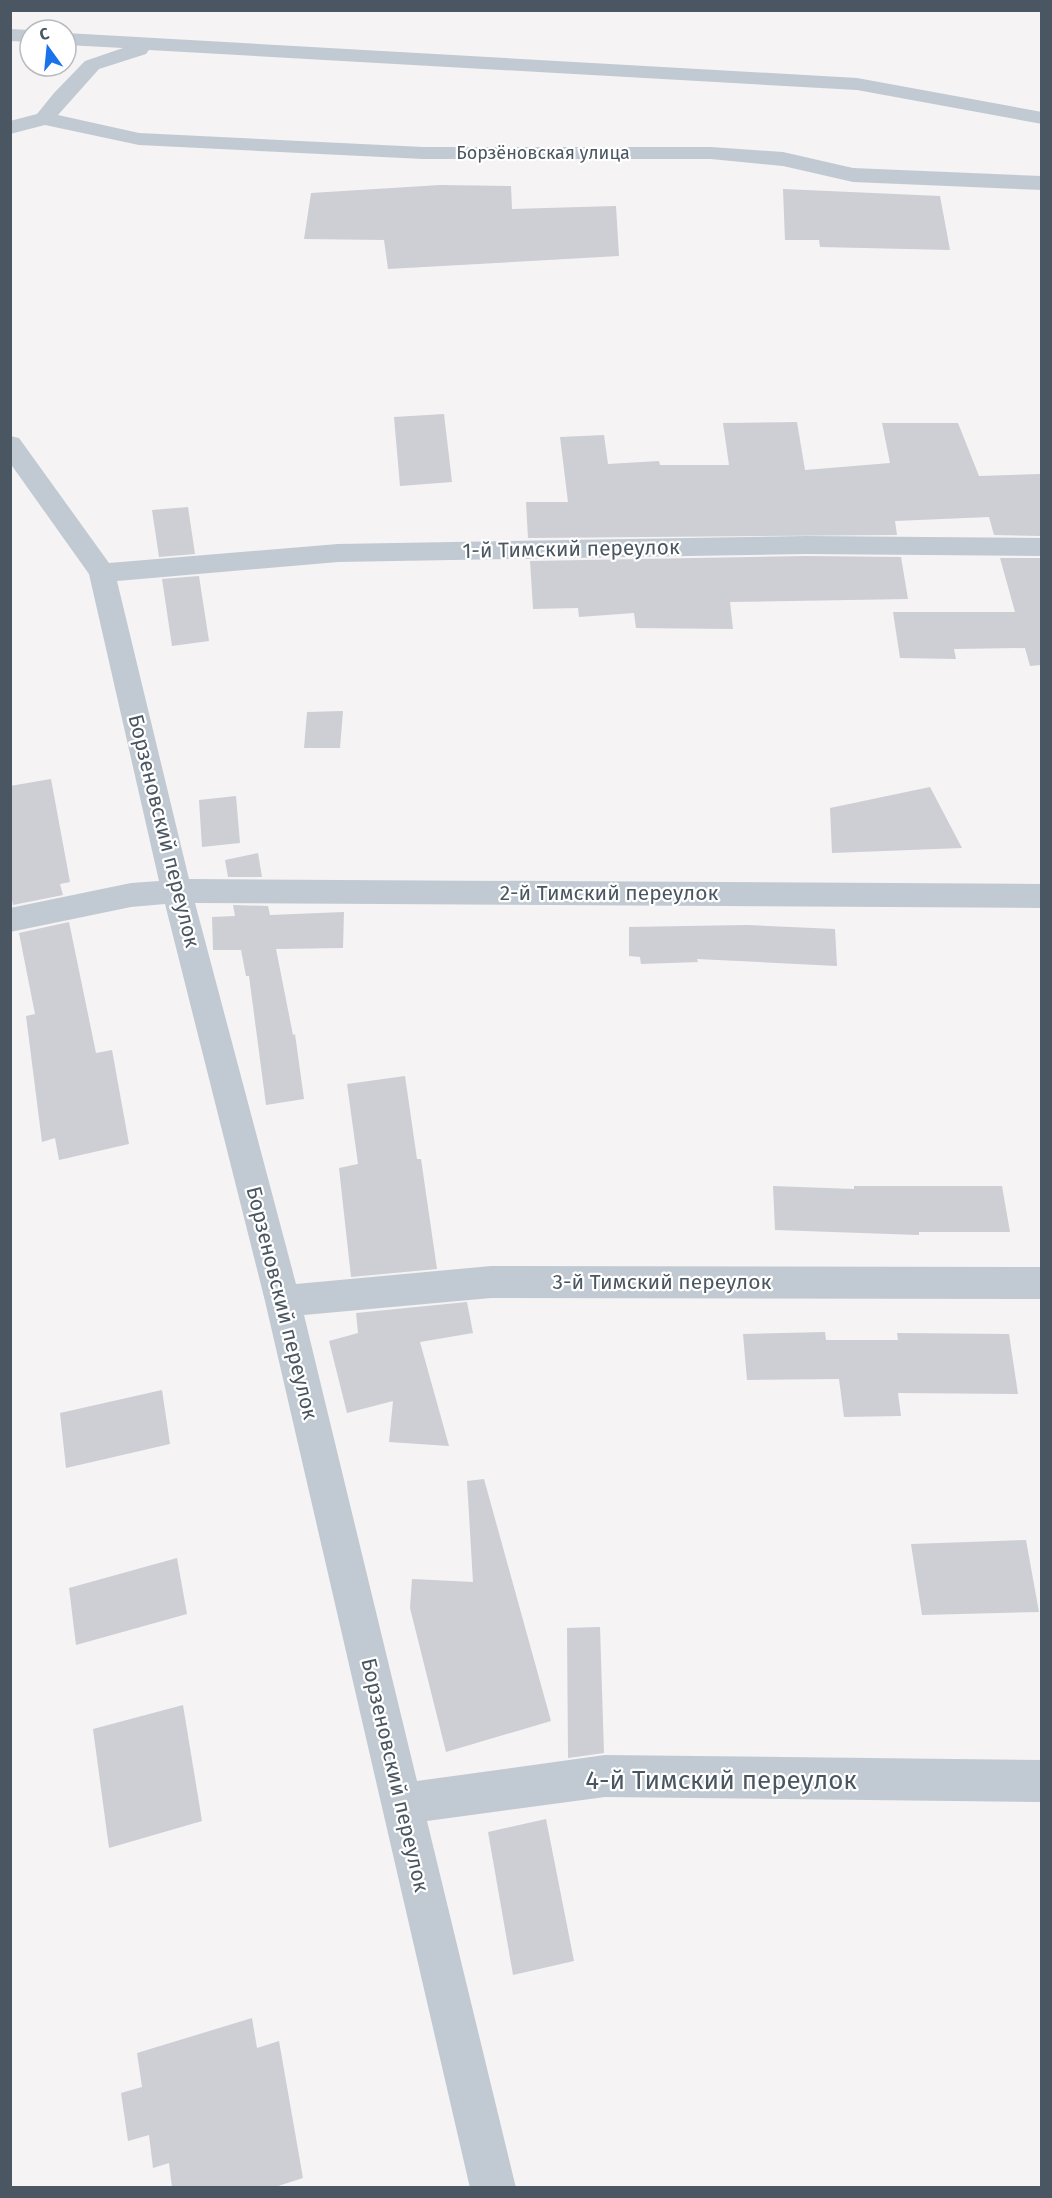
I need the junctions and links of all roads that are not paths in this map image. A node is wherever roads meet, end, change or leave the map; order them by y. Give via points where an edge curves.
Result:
1 (78, 40) edge
2 (162, 45) junction
3 (1041, 118) edge
4 (45, 119) junction
5 (10, 128) edge
6 (1041, 183) edge
7 (10, 444) edge
8 (1041, 547) edge
9 (102, 573) junction
10 (177, 891) junction
11 (1041, 896) edge
12 (10, 920) edge
13 (1041, 1283) edge
14 (283, 1301) junction
15 (1041, 1781) edge
16 (402, 1804) junction
17 (493, 2187) edge

1 - 2 street
2 - 3 street via 857,84
2 - 4 street via 92,66
4 - 5 street
4 - 6 street, Борзёновская улица via 139,139 423,153 711,153 783,159 853,175
7 - 9 street, Борзеновский переулок
8 - 9 street, 1-й Тимский переулок via 806,546 338,553
9 - 10 street, Борзеновский переулок
10 - 11 street, 2-й Тимский переулок
10 - 12 street, 2-й Тимский переулок via 131,895
10 - 14 street, Борзеновский переулок
13 - 14 street, 3-й Тимский переулок via 491,1282
14 - 16 street, Борзеновский переулок
15 - 16 street, 4-й Тимский переулок via 605,1776
16 - 17 street, Борзеновский переулок

